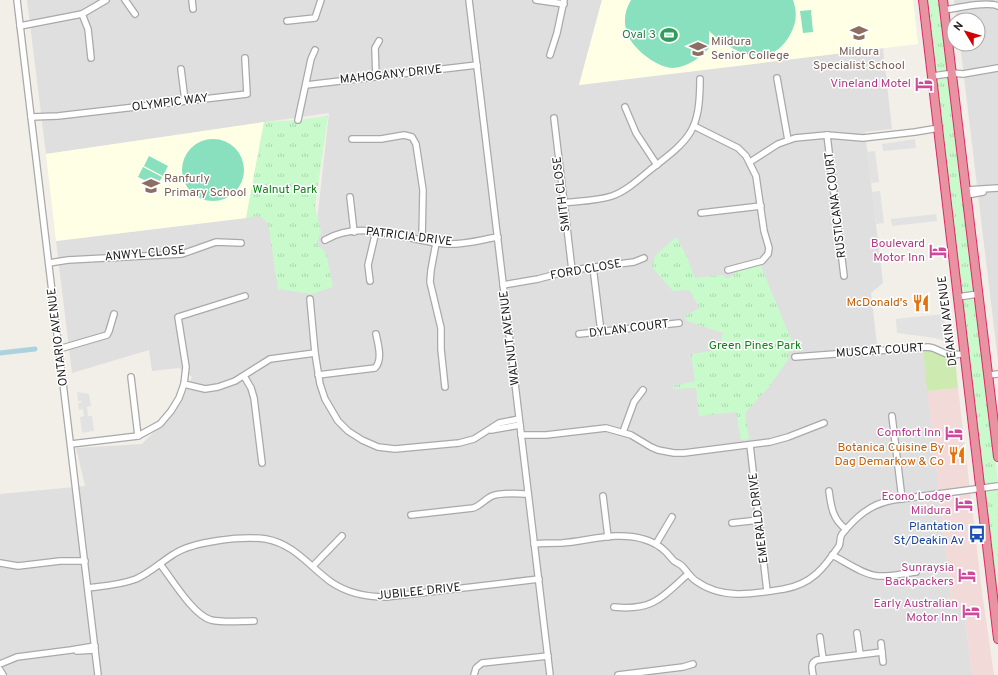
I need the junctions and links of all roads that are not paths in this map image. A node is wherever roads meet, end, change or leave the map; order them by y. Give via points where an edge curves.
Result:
1 (17, 0) edge
2 (124, 0) edge
3 (192, 0) edge
4 (321, 0) edge
5 (469, 0) edge
6 (536, 0) edge
7 (923, 0) edge
8 (943, 0) edge
9 (102, 1) edge
10 (564, 2) edge
11 (989, 2) edge
12 (998, 6) edge
13 (193, 9) dead end
14 (945, 10) junction
15 (82, 14) junction
16 (135, 14) dead end
17 (287, 22) dead end
18 (20, 26) junction
19 (379, 41) dead end
20 (315, 50) dead end
21 (550, 56) dead end
22 (91, 58) dead end
23 (245, 58) dead end
24 (477, 65) junction
25 (998, 68) edge
26 (181, 69) dead end
27 (952, 73) junction
28 (933, 76) junction
29 (376, 77) junction
30 (777, 78) dead end
31 (700, 79) dead end
32 (306, 85) junction
33 (185, 101) junction
34 (625, 107) dead end
35 (554, 118) dead end
36 (32, 119) junction
37 (298, 120) dead end
38 (694, 126) junction
39 (939, 129) junction
40 (827, 134) junction
41 (352, 139) dead end
42 (788, 140) junction
43 (750, 162) junction
44 (657, 165) junction
45 (995, 189) edge
46 (966, 193) junction
47 (350, 197) dead end
48 (563, 203) junction
49 (761, 206) junction
50 (701, 213) dead end
51 (376, 231) junction
52 (354, 232) junction
53 (325, 240) dead end
54 (422, 240) junction
55 (498, 240) junction
56 (241, 243) dead end
57 (436, 243) junction
58 (644, 258) dead end
59 (49, 263) junction
60 (594, 267) junction
61 (572, 270) junction
62 (728, 270) dead end
63 (844, 276) dead end
64 (370, 281) dead end
65 (503, 283) junction
66 (978, 294) junction
67 (245, 296) dead end
68 (958, 297) junction
69 (310, 299) dead end
70 (114, 314) dead end
71 (679, 323) dead end
72 (601, 332) junction
73 (376, 334) dead end
74 (580, 334) dead end
75 (59, 349) junction
76 (315, 353) junction
77 (964, 354) junction
78 (794, 357) dead end
79 (998, 374) edge
80 (318, 375) junction
81 (988, 375) junction
82 (244, 376) junction
83 (131, 377) dead end
84 (184, 384) junction
85 (445, 387) dead end
86 (643, 390) dead end
87 (892, 416) dead end
88 (520, 422) junction
89 (824, 423) dead end
90 (623, 432) junction
91 (138, 436) junction
92 (522, 437) junction
93 (71, 444) junction
94 (750, 445) junction
95 (998, 457) edge
96 (262, 463) dead end
97 (998, 486) edge
98 (980, 489) junction
99 (829, 491) dead end
100 (528, 492) junction
101 (603, 496) dead end
102 (902, 499) junction
103 (411, 515) dead end
104 (672, 517) dead end
105 (759, 520) junction
106 (732, 523) dead end
107 (846, 529) junction
108 (342, 536) dead end
109 (608, 537) junction
110 (656, 544) junction
111 (535, 546) junction
112 (832, 555) junction
113 (84, 559) junction
114 (0, 564) edge
115 (160, 564) junction
116 (313, 566) junction
117 (916, 572) dead end
118 (688, 574) junction
119 (538, 579) junction
120 (88, 588) junction
121 (767, 591) junction
122 (614, 607) dead end
123 (254, 621) dead end
124 (857, 633) dead end
125 (820, 637) dead end
126 (998, 639) edge
127 (880, 643) dead end
128 (95, 648) junction
129 (882, 652) junction
130 (860, 654) junction
131 (548, 656) junction
132 (823, 659) junction
133 (883, 662) dead end
134 (0, 664) edge
135 (693, 664) dead end
136 (0, 670) edge
137 (3, 675) edge
138 (98, 675) edge
139 (474, 675) edge
140 (550, 675) edge
141 (618, 675) edge
142 (813, 675) edge

1 - 18 street, ONTARIO AVENUE
2 - 16 street
3 - 13 street
4 - 17 street via 315,18
5 - 24 street, WALNUT AVENUE
6 - 10 street
7 - 28 highway, DEAKIN AVENUE
8 - 14 highway
9 - 15 street
10 - 21 street
11 - 12 street
11 - 14 street
14 - 27 highway
15 - 18 street
15 - 22 street via 89,36
18 - 36 street, ONTARIO AVENUE
19 - 29 street via 375,48
20 - 32 street
23 - 33 street, OLYMPIC WAY via 246,94
24 - 29 street, MAHOGANY DRIVE
24 - 55 street, WALNUT AVENUE
25 - 27 street
26 - 33 street
27 - 28 street
27 - 46 highway
28 - 39 highway, DEAKIN AVENUE
29 - 32 street, MAHOGANY DRIVE
30 - 42 street
31 - 38 street via 700,104
32 - 37 street
33 - 36 street, OLYMPIC WAY
34 - 44 street via 636,132
35 - 48 street, SMITH CLOSE
36 - 59 street, ONTARIO AVENUE
38 - 43 street via 733,145
38 - 44 street via 682,144
39 - 40 street via 863,138
39 - 68 highway, DEAKIN AVENUE
40 - 42 street
40 - 63 street, RUSTICANA COURT
41 - 54 street via 381,139 404,135 412,137 416,144 422,190
42 - 43 street
43 - 49 street via 756,176
44 - 48 street via 618,194
45 - 46 street
46 - 66 highway
47 - 52 street
48 - 61 street, SMITH CLOSE
49 - 50 street
49 - 62 street via 769,248 766,257 762,261
51 - 52 street, PATRICIA DRIVE
51 - 54 street, PATRICIA DRIVE
51 - 64 street via 368,265
52 - 53 street, PATRICIA DRIVE via 337,234
54 - 57 street, PATRICIA DRIVE
55 - 57 street, PATRICIA DRIVE
55 - 65 street, WALNUT AVENUE
56 - 59 street, ANWYL CLOSE via 216,242 182,254
57 - 85 street via 430,282 441,328 440,349
58 - 60 street, FORD CLOSE via 634,262
59 - 75 street, ONTARIO AVENUE
60 - 61 street, FORD CLOSE
60 - 72 street
61 - 65 street, FORD CLOSE
65 - 88 street, WALNUT AVENUE
66 - 68 street
66 - 81 highway
67 - 84 street via 178,317 186,367
68 - 77 highway, DEAKIN AVENUE
69 - 76 street
70 - 75 street via 110,331 106,335
71 - 72 street, DYLAN COURT
72 - 74 street, DYLAN COURT
73 - 80 street via 379,359 375,368
75 - 93 street, ONTARIO AVENUE
76 - 80 street
76 - 82 street via 270,359
77 - 78 street, MUSCAT COURT via 949,355 928,347
77 - 98 highway, DEAKIN AVENUE
79 - 81 street
80 - 88 street via 332,414 348,431 369,444 395,449 467,442 487,431
81 - 95 highway
82 - 84 street via 218,387 205,389
82 - 96 street via 254,398
83 - 91 street
84 - 91 street via 179,398 160,424
86 - 90 street via 634,402
87 - 102 street
88 - 92 street, WALNUT AVENUE
89 - 94 street via 780,439
90 - 92 street via 599,428
90 - 94 street via 651,448 674,453
91 - 93 street
92 - 100 street, WALNUT AVENUE
93 - 113 street, ONTARIO AVENUE
94 - 105 street, EMERALD DRIVE
97 - 98 street
98 - 102 street
98 - 126 highway, DEAKIN AVENUE
99 - 107 street via 833,514 839,524
100 - 103 street via 490,497 473,508
100 - 111 street, WALNUT AVENUE
101 - 109 street
102 - 107 street via 885,501 870,507
104 - 110 street
105 - 106 street
105 - 121 street, EMERALD DRIVE
107 - 112 street
108 - 116 street
109 - 110 street via 637,537
109 - 111 street
110 - 118 street via 683,566
111 - 119 street, WALNUT AVENUE
112 - 117 street via 873,575
112 - 121 street via 819,572 805,582 792,588
113 - 114 street via 18,566
113 - 120 street, ONTARIO AVENUE
115 - 116 street, JUBILEE DRIVE via 180,550 196,545 255,538 282,544
115 - 120 street, JUBILEE DRIVE via 127,582
115 - 123 street via 200,615 218,621
116 - 119 street, JUBILEE DRIVE via 337,586 369,597
118 - 121 street via 706,587 723,593
118 - 122 street via 650,605
119 - 131 street, WALNUT AVENUE
120 - 128 street, ONTARIO AVENUE
124 - 130 street
125 - 132 street
127 - 129 street
128 - 134 street via 17,657
128 - 138 street, ONTARIO AVENUE
129 - 130 street
129 - 133 street
130 - 132 street
131 - 139 street via 482,663 476,668
131 - 140 street, WALNUT AVENUE
132 - 142 street via 815,660 813,663
135 - 141 street
136 - 137 street

